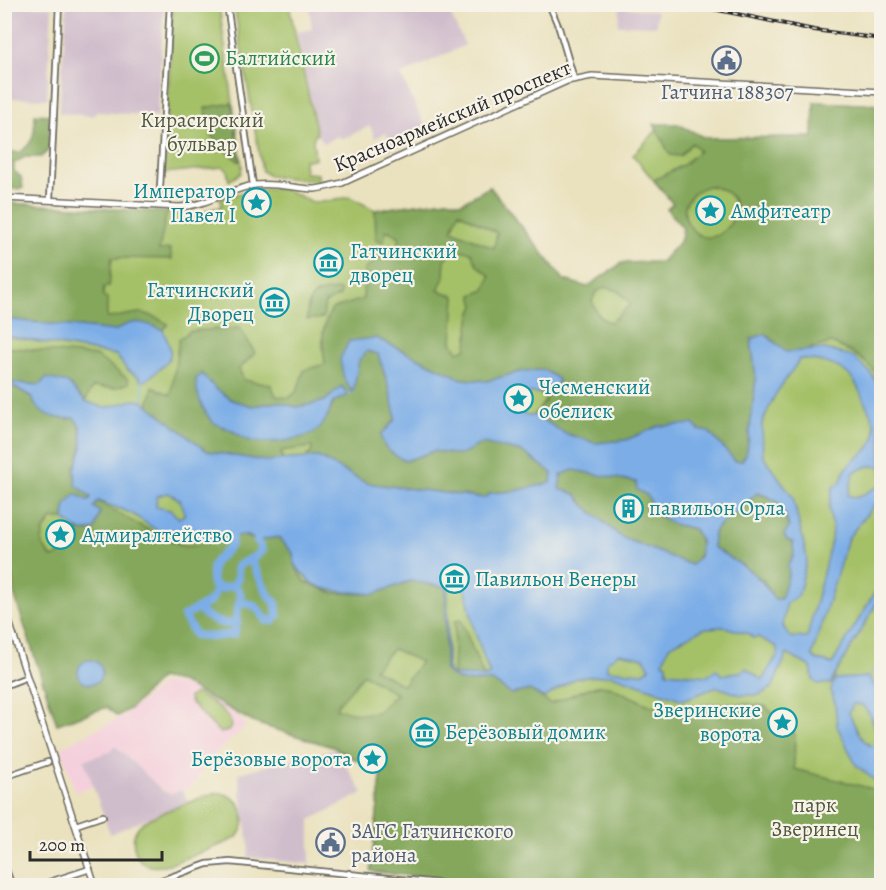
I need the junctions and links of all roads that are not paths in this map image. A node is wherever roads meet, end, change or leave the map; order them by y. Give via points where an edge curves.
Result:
1 (59, 4) edge
2 (170, 4) edge
3 (227, 4) edge
4 (549, 4) edge
5 (574, 79) junction
6 (882, 92) edge
7 (253, 185) junction
8 (4, 198) edge
9 (50, 199) junction
10 (159, 206) junction
11 (4, 606) edge
12 (27, 677) junction
13 (4, 686) edge
14 (48, 762) dead end
15 (4, 777) edge
16 (102, 816) dead end
17 (75, 825) junction
18 (4, 864) edge
19 (90, 868) junction
20 (349, 873) junction
21 (12, 885) edge
22 (37, 885) edge
23 (95, 885) edge
24 (145, 885) edge
25 (352, 885) edge
26 (468, 885) edge

1 - 9 street
2 - 10 street
3 - 7 street
4 - 5 street
5 - 6 main road, Красноармейский проспект via 620,77
5 - 7 main road, Красноармейский проспект via 342,183 312,189
7 - 10 main road, Красноармейский проспект via 189,207
8 - 9 main road, Красноармейский проспект
9 - 10 main road, Красноармейский проспект
11 - 12 main road
12 - 13 street
12 - 17 main road
14 - 15 street
16 - 17 street
17 - 19 main road
18 - 21 street
19 - 22 street
19 - 23 main road
20 - 24 street via 222,862
20 - 25 street
20 - 26 street

